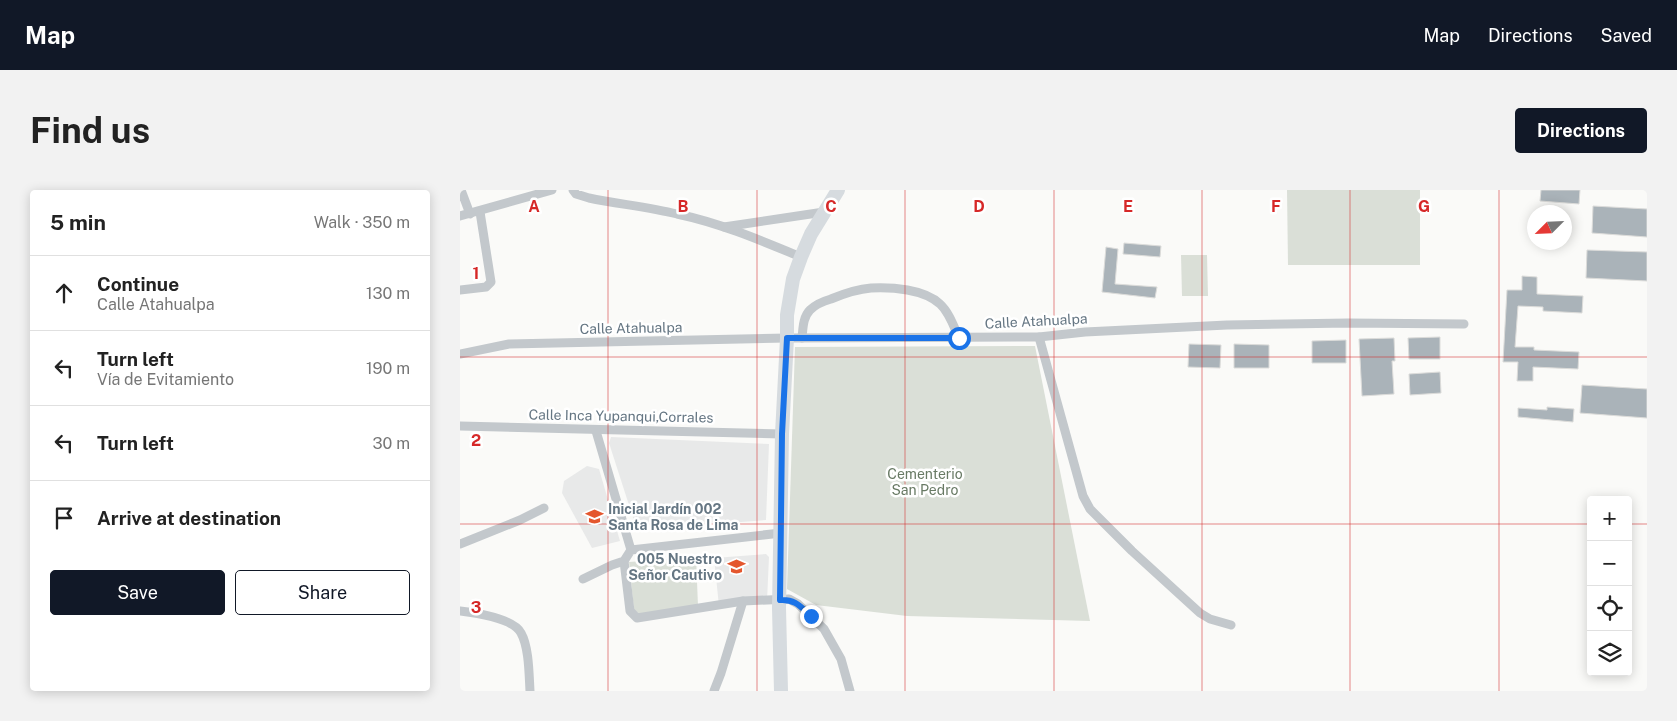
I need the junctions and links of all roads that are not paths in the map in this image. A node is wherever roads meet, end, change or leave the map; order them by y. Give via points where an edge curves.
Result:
1 (461, 190) edge
2 (552, 190) edge
3 (573, 190) edge
4 (838, 190) edge
5 (824, 212) junction
6 (475, 213) junction
7 (460, 216) edge
8 (724, 228) junction
9 (801, 257) junction
10 (460, 290) edge
11 (1464, 324) dead end
12 (1039, 337) junction
13 (787, 338) junction
14 (802, 338) junction
15 (959, 338) junction
16 (460, 354) edge
17 (460, 426) edge
18 (596, 431) junction
19 (782, 434) junction
20 (544, 508) dead end
21 (782, 533) junction
22 (460, 544) edge
23 (631, 550) junction
24 (624, 562) junction
25 (583, 579) dead end
26 (780, 600) junction
27 (743, 601) junction
28 (460, 611) edge
29 (1230, 625) dead end
30 (532, 691) edge
31 (714, 691) edge
32 (781, 691) edge
33 (850, 691) edge

1 - 6 street
2 - 6 street
3 - 8 street via 589,198 676,213
4 - 5 main road
5 - 8 street
5 - 9 main road
6 - 7 street
6 - 10 street via 491,282 486,287
8 - 9 street
9 - 13 main road via 790,296
11 - 12 street, Calle Atahualpa via 1227,325
12 - 15 street, Calle Atahualpa
12 - 29 street via 1083,496 1090,509 1200,614
13 - 14 street, Calle Atahualpa
13 - 16 street, Calle Atahualpa via 509,344
13 - 19 main road
14 - 15 street, Calle Atahualpa
14 - 15 street via 805,318 811,309 843,294 869,288 894,288 923,294 940,304
17 - 18 street, Calle Inca Yupanqui,Corrales
18 - 19 street, Calle Inca Yupanqui,Corrales
18 - 23 street
19 - 21 main road
20 - 22 street
21 - 23 street
21 - 26 main road
23 - 24 street
24 - 25 street via 612,564
24 - 27 street via 630,611 637,618
26 - 27 street
26 - 32 main road
26 - 33 street via 789,599 798,604 824,629 841,659
27 - 31 street
28 - 30 street via 515,625 526,645

